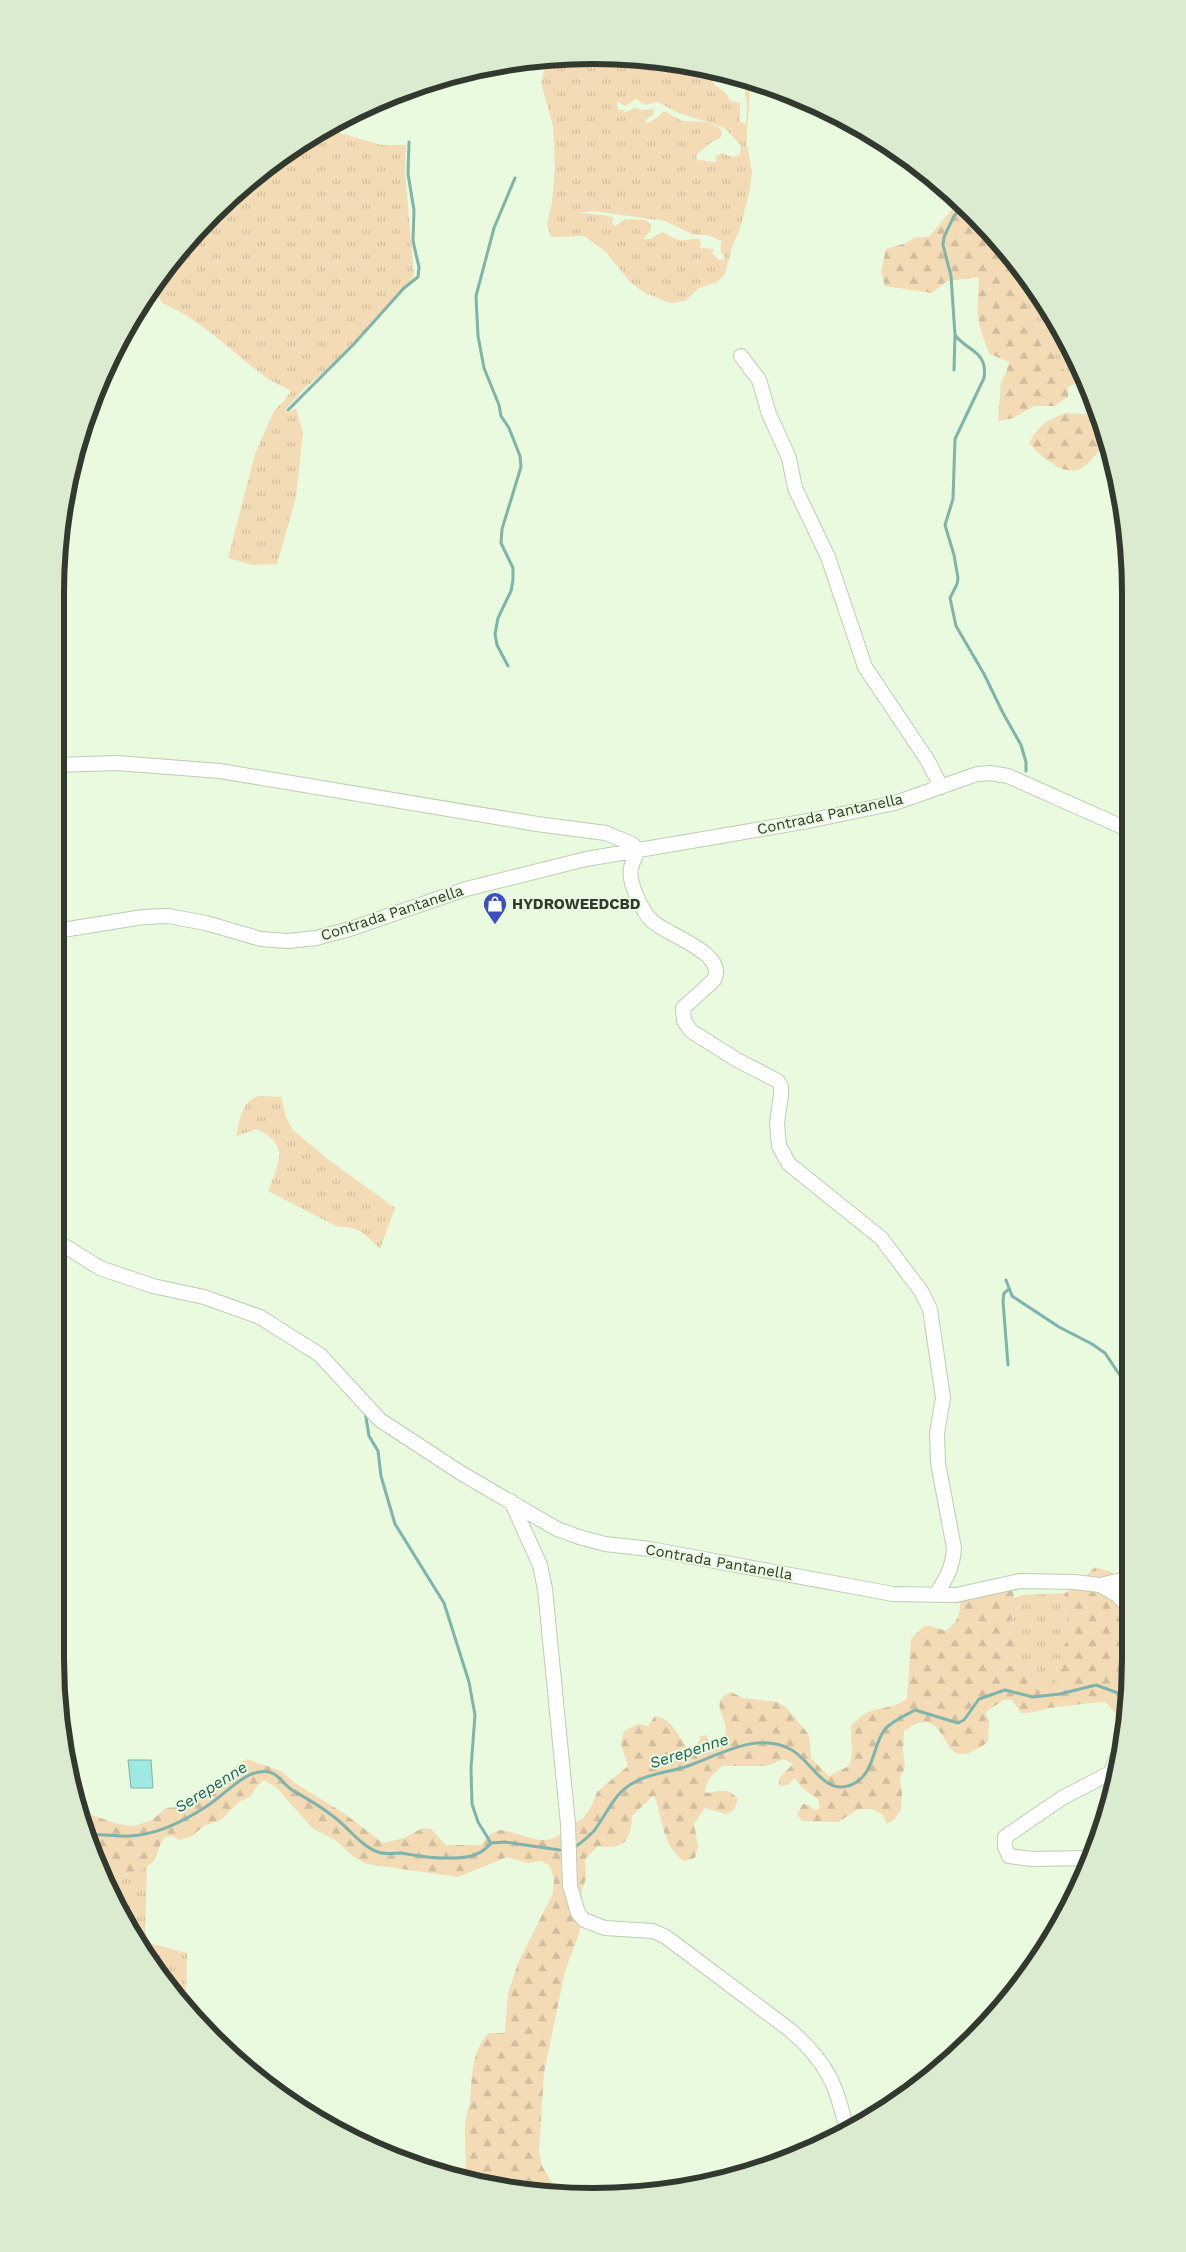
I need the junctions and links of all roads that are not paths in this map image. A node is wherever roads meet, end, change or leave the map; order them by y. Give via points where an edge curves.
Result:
1 (740, 356) dead end
2 (64, 766) edge
3 (941, 787) junction
4 (1122, 827) edge
5 (638, 850) junction
6 (64, 930) edge
7 (64, 1246) edge
8 (511, 1501) junction
9 (1122, 1580) edge
10 (1100, 1585) junction
11 (935, 1595) junction
12 (1122, 1600) edge
13 (1109, 1773) edge
14 (1083, 1858) edge
15 (845, 2124) edge

1 - 3 street via 759,380 769,414 790,458 795,488 828,557 865,667 928,761
2 - 5 street via 117,763 220,771 527,823 606,833
3 - 4 street, Contrada Pantanella via 977,774 1008,776
3 - 5 street, Contrada Pantanella via 876,807
5 - 6 street, Contrada Pantanella via 586,859 466,889 350,930 316,938 260,939 168,916 143,916
5 - 11 street via 630,869 634,890 642,907 653,922 705,954 717,968 714,980 683,1008 684,1021 691,1031 778,1081 781,1087 777,1122 779,1146 789,1164 881,1238 921,1291 930,1309 943,1398 937,1433 938,1463 954,1548 947,1578
7 - 8 street, Contrada Pantanella via 100,1268 260,1317 320,1355 380,1420
8 - 11 street, Contrada Pantanella via 557,1529 605,1544 650,1549 893,1594
8 - 15 street via 540,1565 544,1589 568,1824 570,1886 578,1913 584,1920 605,1928 653,1931 666,1937 790,2030 826,2069 834,2084
9 - 10 street
10 - 11 street, Contrada Pantanella via 1020,1581 956,1595
10 - 12 street, Contrada Pantanella
13 - 14 street via 1062,1798 1005,1837 1009,1856

